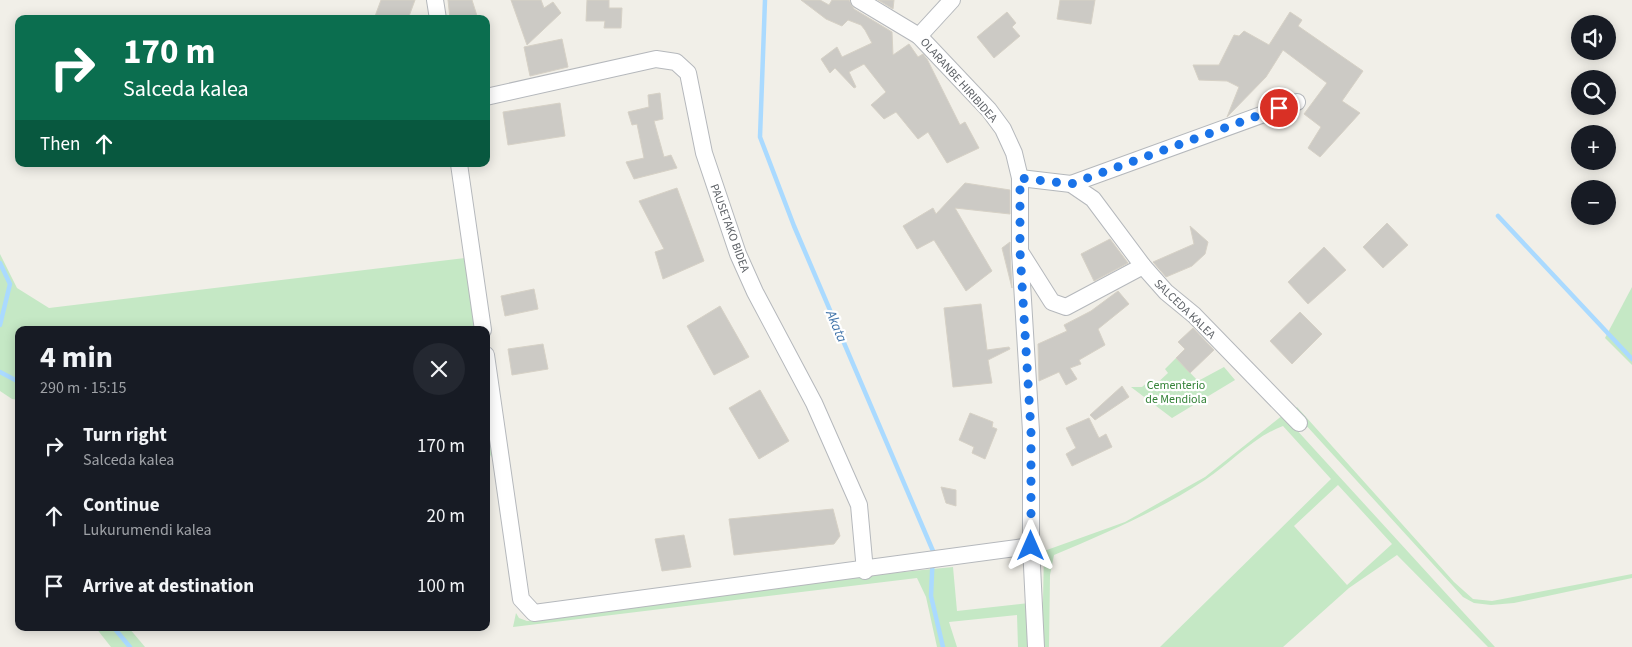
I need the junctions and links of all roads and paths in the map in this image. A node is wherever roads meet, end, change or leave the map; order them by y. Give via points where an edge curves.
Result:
1 (435, 0) edge
2 (859, 0) edge
3 (952, 0) edge
4 (437, 15) edge
5 (919, 36) junction
6 (490, 96) edge
7 (1297, 102) dead end
8 (459, 167) edge
9 (1020, 178) junction
10 (1071, 184) junction
11 (1020, 251) junction
12 (1143, 266) junction
13 (482, 326) edge
14 (490, 383) edge
15 (1299, 423) dead end
16 (1031, 546) junction
17 (865, 570) junction
18 (1036, 647) edge

1 - 4 street
2 - 5 street, OLARANBE HIRIBIDEA
3 - 5 street
5 - 9 street, OLARANBE HIRIBIDEA via 1003,129 1014,153
6 - 17 street, PAUSETAKO BIDEA via 656,59 676,62 688,73 704,153 738,254 814,403 859,505
7 - 10 street
8 - 13 street
9 - 10 street, SALCEDA KALEA
9 - 11 street, OLARANBE HIRIBIDEA
10 - 12 street, SALCEDA KALEA via 1093,199
11 - 12 street via 1052,302 1066,307
11 - 16 street, OLARANBE HIRIBIDEA via 1031,431
12 - 15 street, SALCEDA KALEA
14 - 17 street via 521,599 534,613
16 - 17 street
16 - 18 street, OLARANBE HIRIBIDEA

